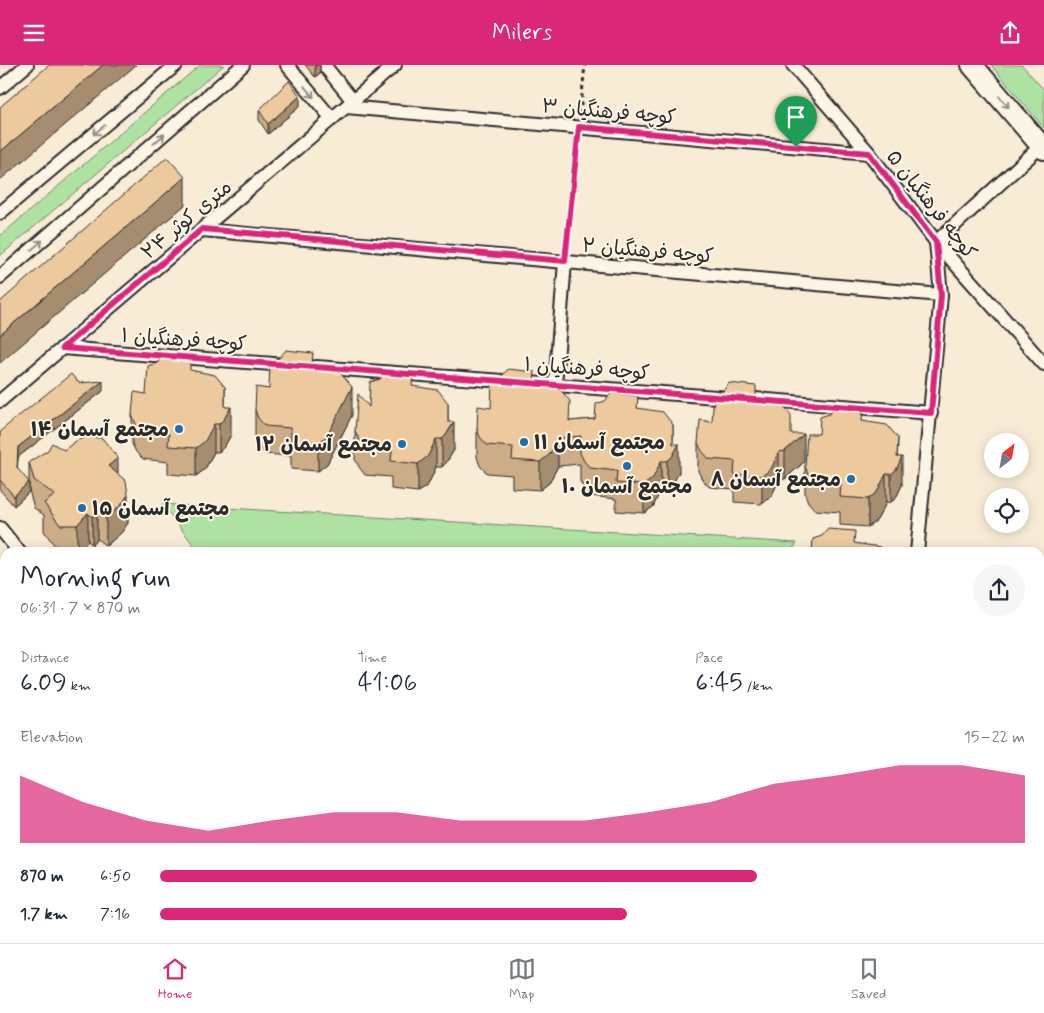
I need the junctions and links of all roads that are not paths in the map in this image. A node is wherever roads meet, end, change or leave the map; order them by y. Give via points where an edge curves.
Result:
1 (27, 65) edge
2 (176, 65) edge
3 (244, 65) edge
4 (287, 65) edge
5 (324, 65) edge
6 (395, 65) edge
7 (793, 65) edge
8 (972, 65) edge
9 (0, 88) edge
10 (350, 104) junction
11 (332, 119) junction
12 (1043, 148) edge
13 (869, 153) junction
14 (0, 213) edge
15 (202, 229) junction
16 (936, 242) junction
17 (565, 261) junction
18 (0, 277) edge
19 (941, 295) junction
20 (62, 348) junction
21 (1044, 364) edge
22 (555, 385) junction
23 (0, 401) edge
24 (931, 413) junction
25 (0, 528) edge
26 (15, 547) edge
27 (918, 547) edge

1 - 9 street
2 -> 14 street
18 -> 3 street
4 -> 11 street
5 - 10 street
6 - 10 street, ۲۴ متری کوثر
7 - 13 street, کوچه فرهنگیان ۵
8 -> 12 main road
10 - 11 street, ۲۴ متری کوثر
10 - 13 street, کوچه فرهنگیان ۳
11 - 15 street, ۲۴ متری کوثر
12 - 16 street
13 - 16 street, کوچه فرهنگیان ۵
15 - 17 street, کوچه فرهنگیان ۲
15 - 20 street, ۲۴ متری کوثر
16 - 19 street
16 - 21 street, کوچه فرهنگیان ۵
17 - 19 street, کوچه فرهنگیان ۲
17 - 22 street
19 - 24 street
20 - 22 street, کوچه فرهنگیان ۱
20 - 23 street, ۲۴ متری کوثر
22 - 24 street, کوچه فرهنگیان ۱
24 - 27 street
25 - 26 street

